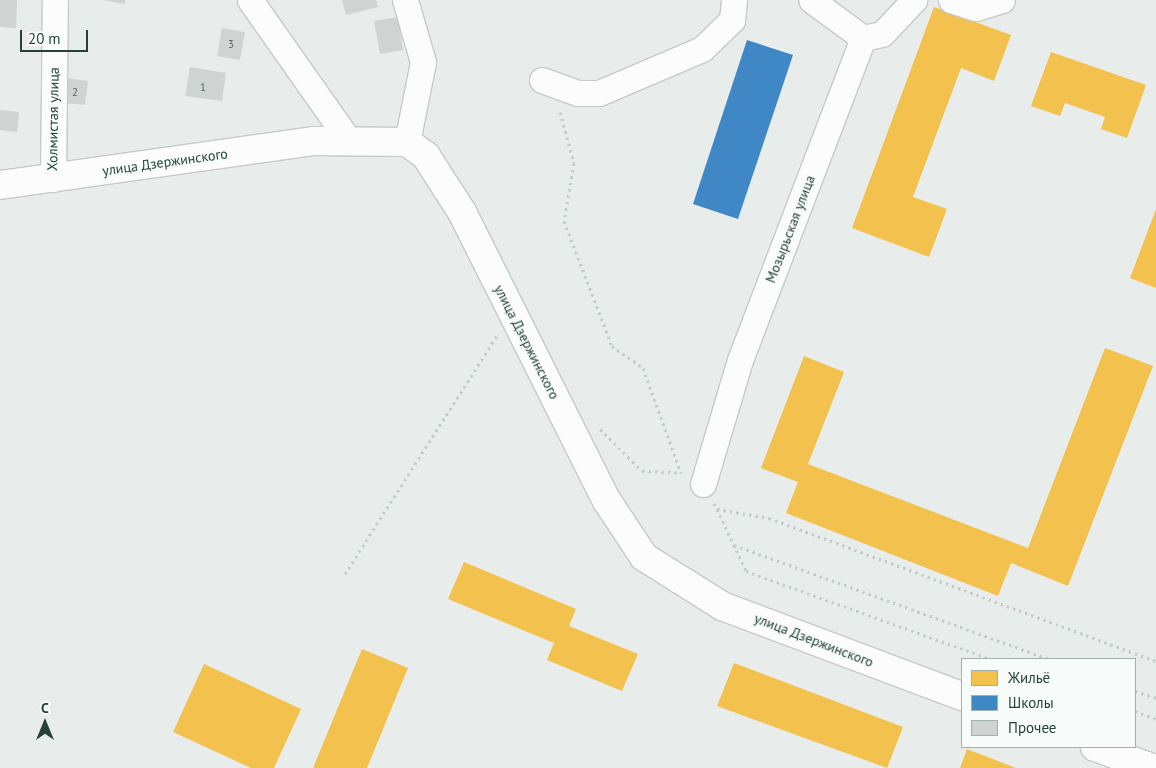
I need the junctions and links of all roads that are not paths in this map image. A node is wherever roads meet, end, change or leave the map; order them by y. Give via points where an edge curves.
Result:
1 (55, 0) edge
2 (250, 0) edge
3 (405, 0) edge
4 (734, 0) edge
5 (811, 0) edge
6 (914, 0) edge
7 (951, 0) edge
8 (1002, 0) edge
9 (863, 38) junction
10 (548, 83) road end
11 (347, 138) junction
12 (407, 142) junction
13 (53, 179) junction
14 (0, 184) edge
15 (703, 484) road end
16 (961, 696) edge
17 (1098, 748) edge
18 (1152, 768) edge

1 - 13 street, Холмистая улица
2 - 11 street
3 - 12 street via 423,62
4 - 10 street via 732,20 702,50 598,93 577,93
5 - 9 street
6 - 9 street via 882,34
7 - 8 street via 976,8
9 - 15 street, Мозырьская улица via 740,360
11 - 12 street, улица Дзержинского
11 - 13 street, улица Дзержинского
12 - 16 street, улица Дзержинского via 426,156 462,212 607,502 644,557 722,606
13 - 14 street, улица Дзержинского
17 - 18 street

